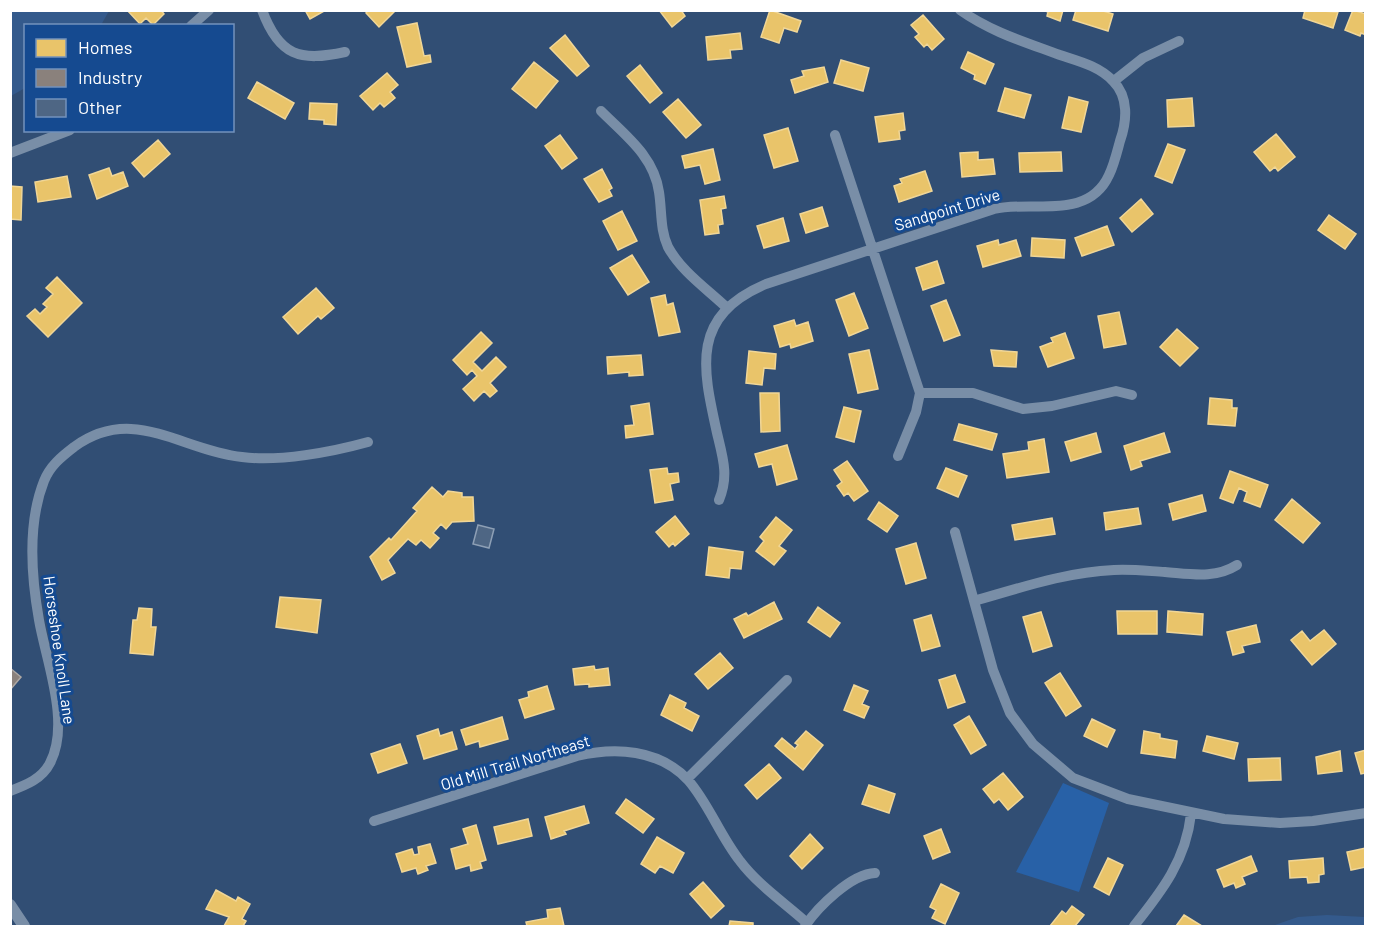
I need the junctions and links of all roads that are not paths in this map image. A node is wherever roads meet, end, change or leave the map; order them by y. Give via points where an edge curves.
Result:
1 (209, 10) edge
2 (262, 10) edge
3 (960, 10) edge
4 (193, 24) edge
5 (1179, 41) dead end
6 (345, 52) dead end
7 (1114, 81) junction
8 (601, 111) dead end
9 (65, 132) edge
10 (835, 135) dead end
11 (10, 153) edge
12 (873, 248) junction
13 (726, 307) junction
14 (920, 393) junction
15 (1132, 395) dead end
16 (368, 442) dead end
17 (898, 456) dead end
18 (719, 500) dead end
19 (955, 532) dead end
20 (1237, 565) dead end
21 (974, 601) junction
22 (787, 680) dead end
23 (687, 779) junction
24 (10, 791) edge
25 (1365, 813) edge
26 (1191, 814) junction
27 (374, 821) dead end
28 (875, 873) dead end
29 (10, 905) edge
30 (806, 925) edge
31 (24, 927) edge
32 (1134, 927) edge

1 - 4 street
2 - 6 street via 278,43 287,50 310,58
3 - 7 street via 989,29 1092,66
5 - 7 street via 1143,58
7 - 12 street, Sandpoint Drive via 1124,100 1125,123 1109,175 1089,198 1070,206 1015,205 994,209
8 - 13 street via 650,165 669,248
9 - 11 street
10 - 12 street
12 - 13 street, Sandpoint Drive via 751,290
12 - 14 street
13 - 18 street, Sandpoint Drive via 711,332 704,358 707,390 726,469
14 - 15 street via 973,393 1023,409 1109,392
14 - 17 street
16 - 24 street, Horseshoe Knoll Lane via 344,449 243,458 143,430 118,428 86,438 54,463 39,495 33,541 35,595 51,673 57,733 45,771 29,784
19 - 21 street
20 - 21 street via 1224,573 1206,575 1094,571
21 - 26 street via 1000,692 1033,744 1073,778 1097,789
22 - 23 street
23 - 27 street, Old Mill Trail Northeast via 646,755 631,751 594,752
23 - 30 street, Old Mill Trail Northeast via 739,860
25 - 26 street via 1280,823
26 - 32 street via 1177,867
28 - 30 street via 850,880
29 - 31 street

